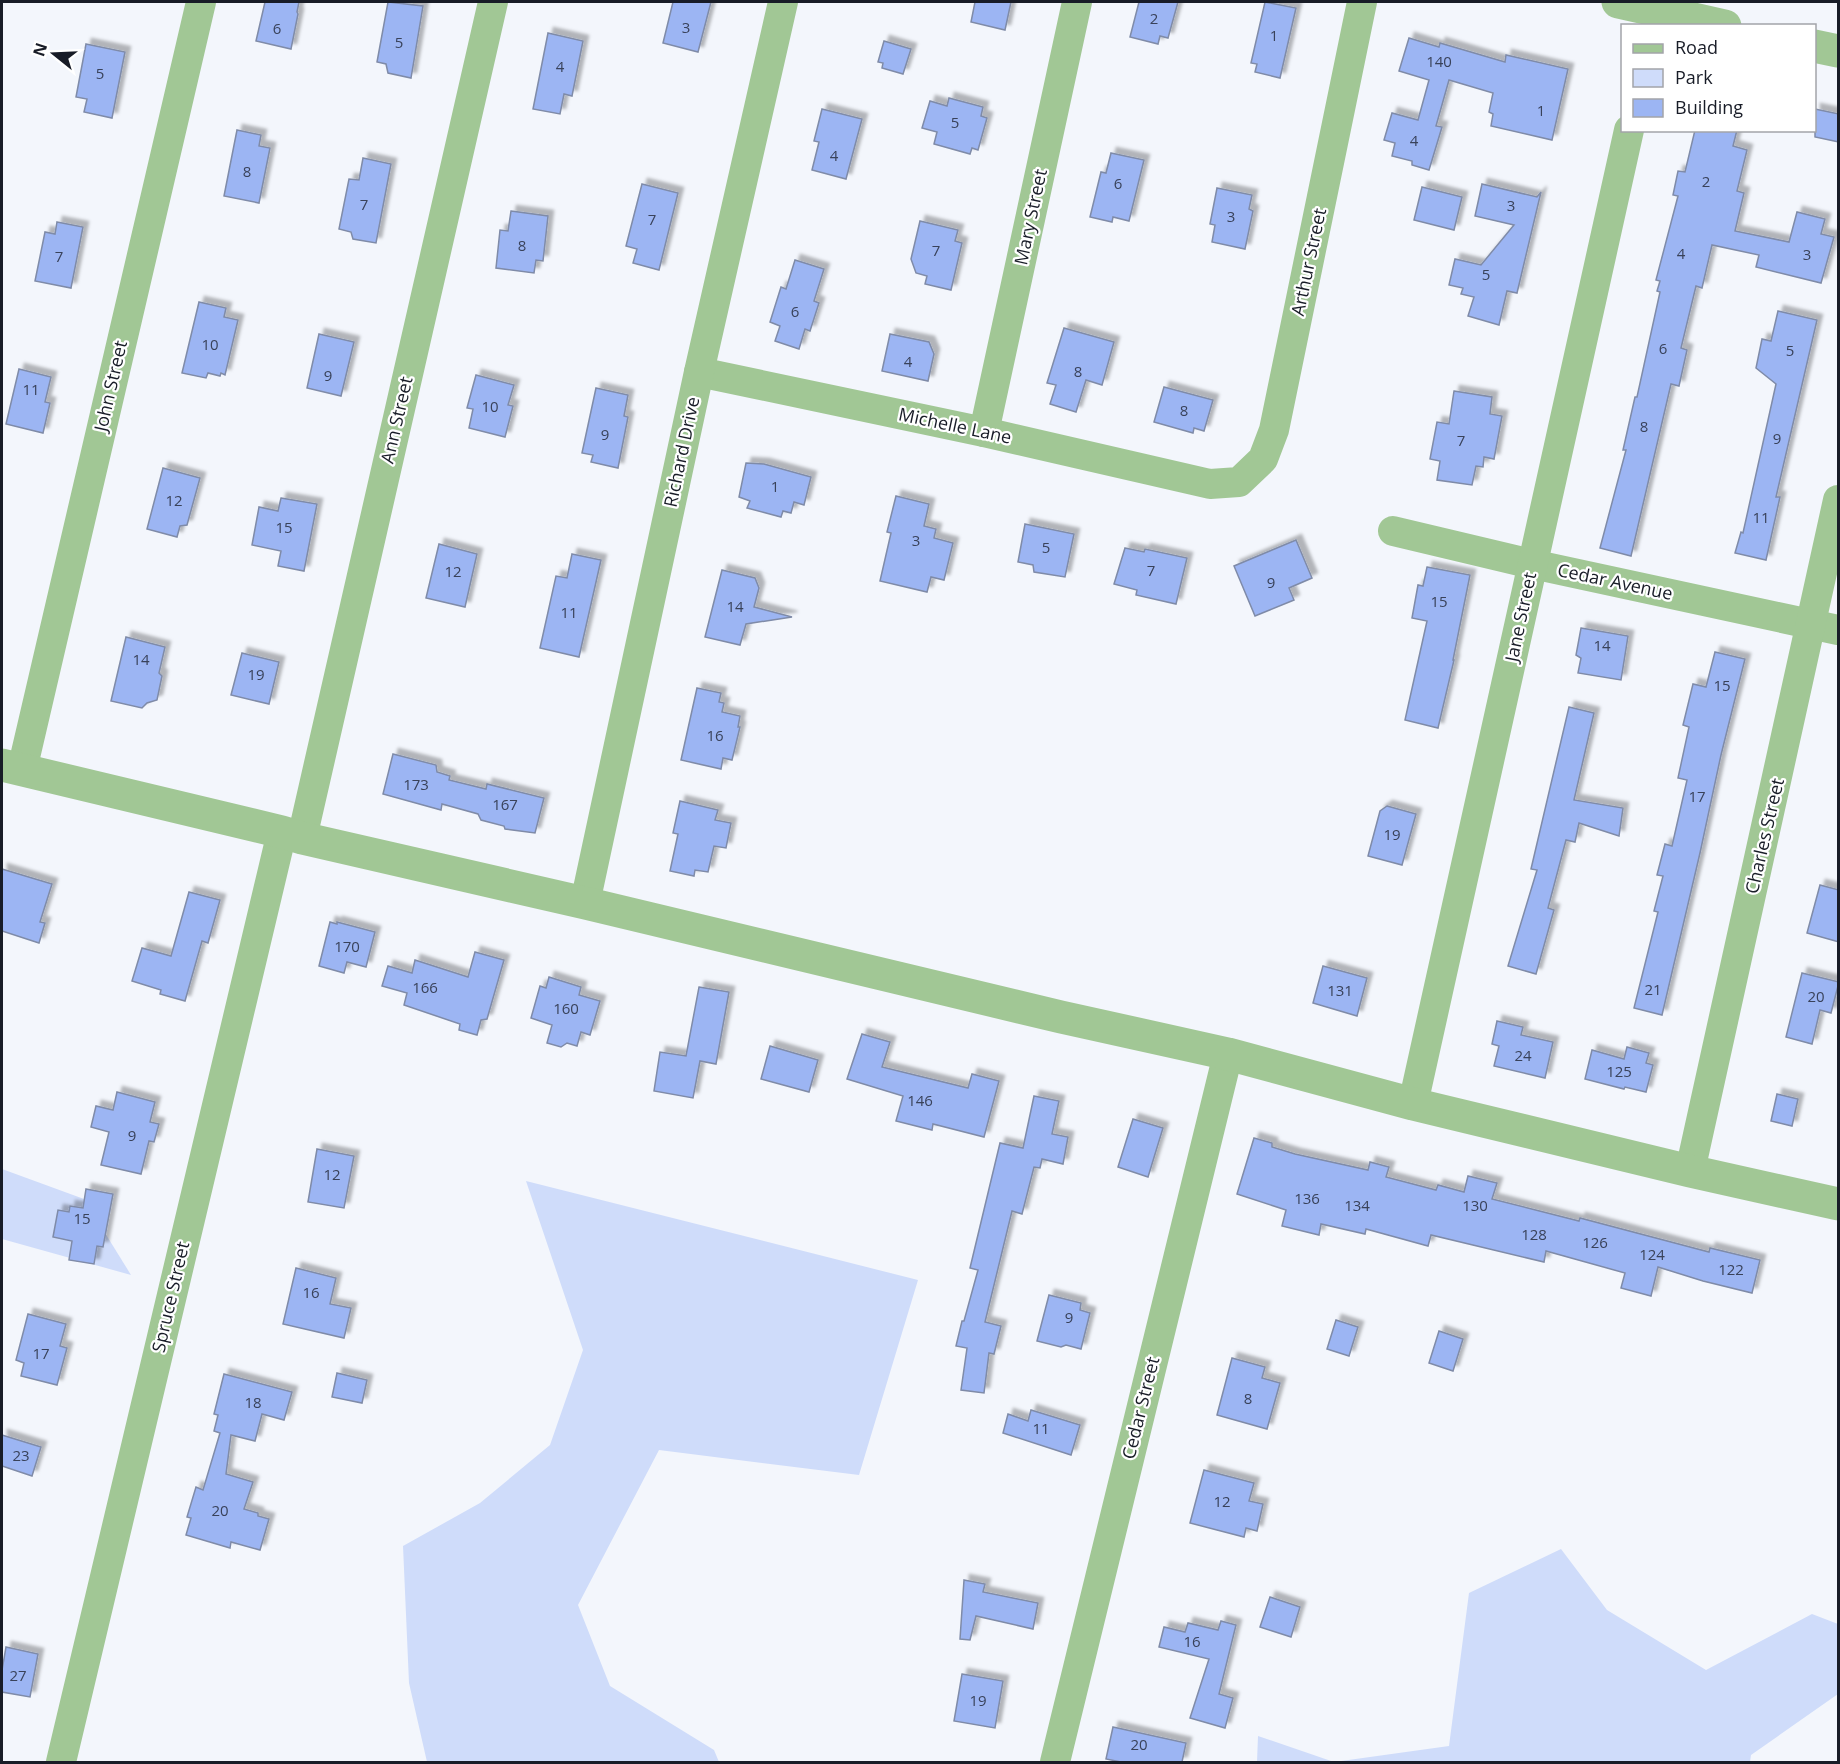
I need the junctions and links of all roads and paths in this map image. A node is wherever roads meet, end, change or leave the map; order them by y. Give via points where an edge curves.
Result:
1 (201, 2) edge
2 (493, 2) edge
3 (783, 2) edge
4 (1077, 2) edge
5 (1362, 2) edge
6 (1618, 2) edge
7 (1654, 18) edge
8 (1707, 24) edge
9 (1816, 46) edge
10 (1839, 51) edge
11 (1629, 132) edge
12 (699, 372) junction
13 (984, 432) junction
14 (1210, 484) joint
15 (1839, 500) edge
16 (1393, 531) dead end
17 (1532, 564) junction
18 (1825, 627) edge
19 (12, 767) edge
20 (292, 835) junction
21 (585, 903) junction
22 (1228, 1054) junction
23 (1413, 1104) junction
24 (1690, 1171) junction
25 (1839, 1204) edge
26 (61, 1762) edge
27 (1055, 1762) edge

1 - 19 street, John Street
2 - 20 street, Ann Street
3 - 12 street, Richard Drive
4 - 13 street, Mary Street
5 - 14 street, Arthur Street via 1274,430 1263,459 1239,482
6 - 7 street
7 - 8 street
9 - 10 street
11 - 17 street, Jane Street
12 - 13 street, Michelle Lane
12 - 21 street, Richard Drive
13 - 14 street, Michelle Lane
15 - 18 street, Charles Street
16 - 17 street, Cedar Avenue
17 - 18 street, Cedar Avenue
17 - 23 street, Jane Street
18 - 24 street, Charles Street
19 - 20 street
20 - 21 street
20 - 26 street, Spruce Street
21 - 22 street
22 - 23 street
22 - 27 street, Cedar Street
23 - 24 street
24 - 25 street

